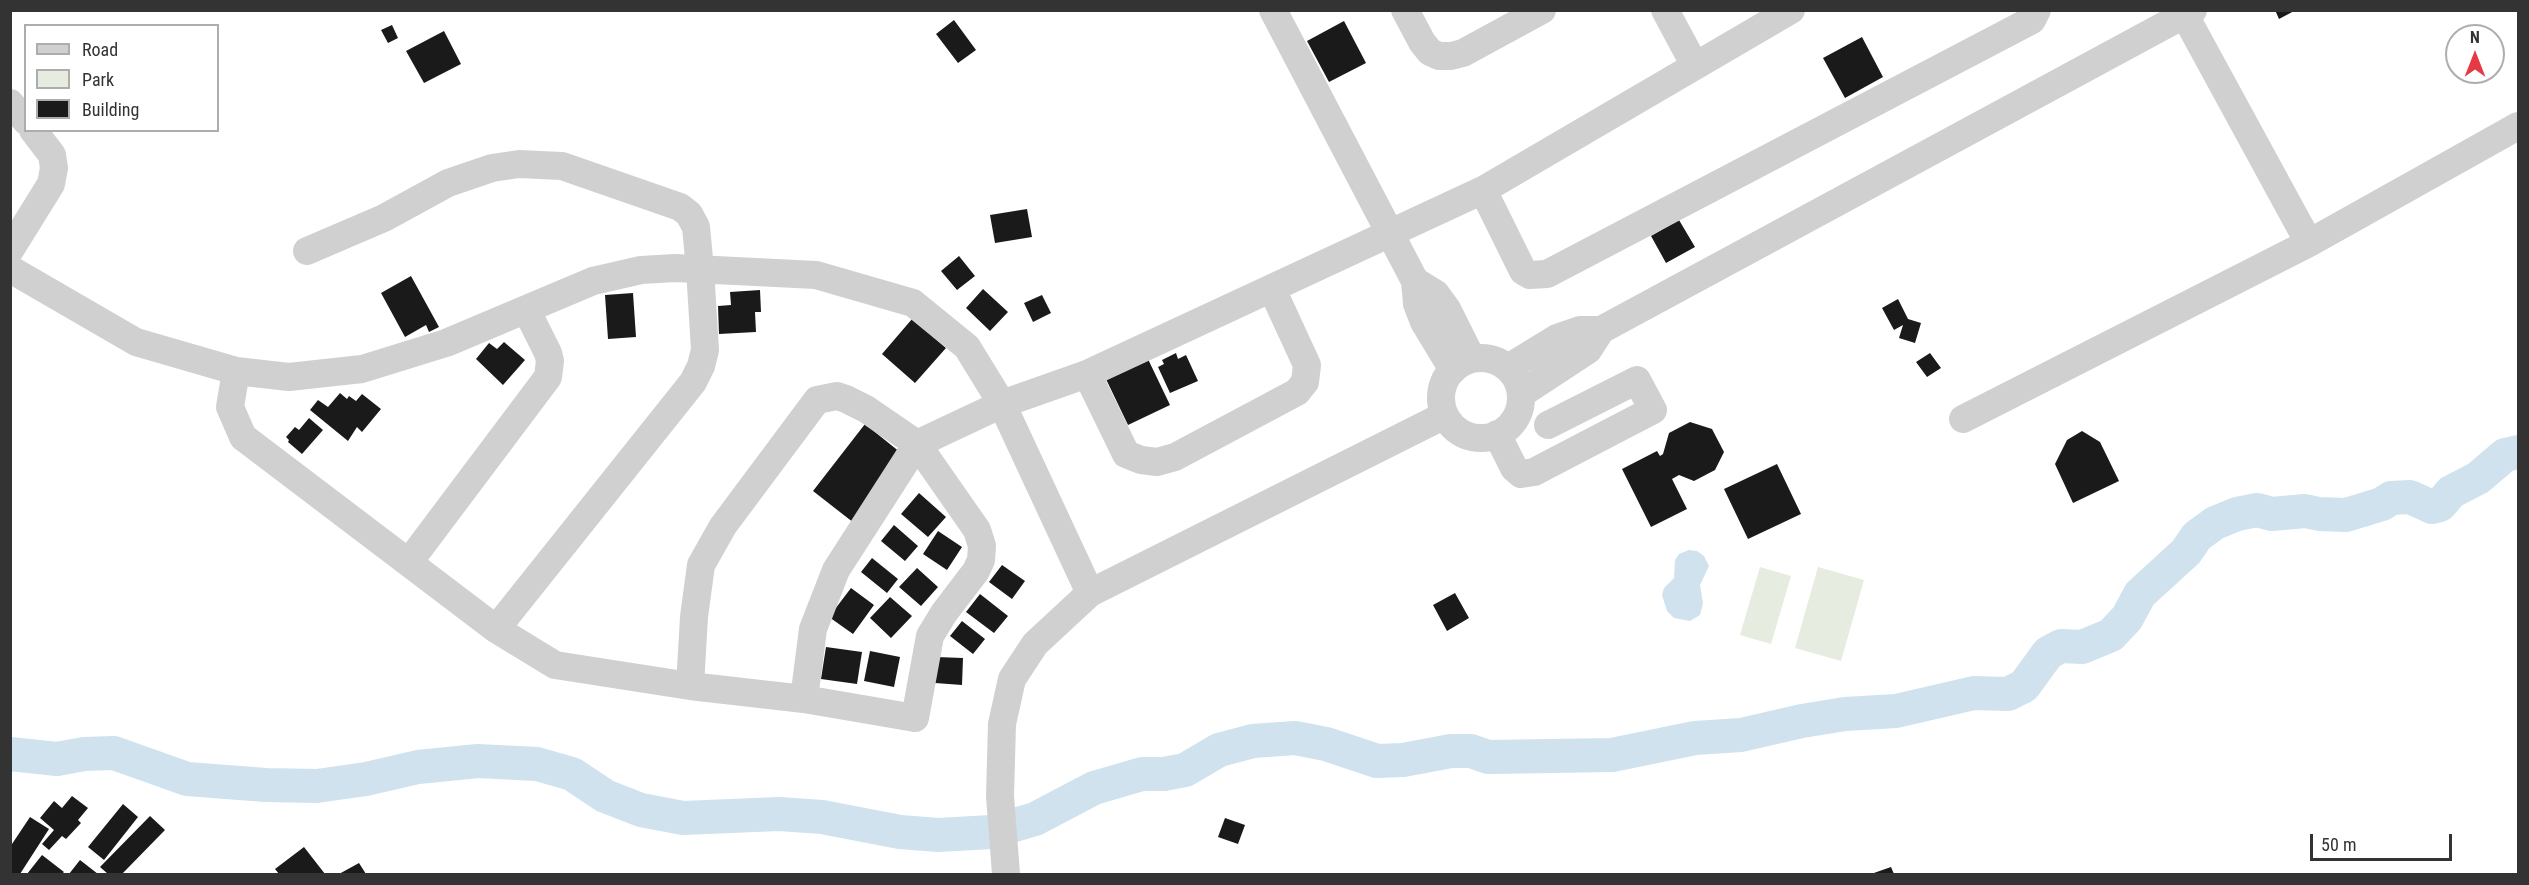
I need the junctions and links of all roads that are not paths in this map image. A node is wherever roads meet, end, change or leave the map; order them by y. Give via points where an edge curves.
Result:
1 (1274, 10) edge
2 (1405, 10) edge
3 (1665, 10) edge
4 (1791, 10) edge
5 (2037, 10) edge
6 (1537, 12) edge
7 (2187, 12) edge
8 (1695, 66) junction
9 (10, 103) edge
10 (24, 119) edge
11 (2518, 126) edge
12 (35, 132) edge
13 (1482, 190) junction
14 (1390, 234) junction
15 (2309, 243) junction
16 (10, 250) edge
17 (307, 251) dead end
18 (10, 269) edge
19 (700, 269) junction
20 (1272, 289) junction
21 (527, 311) junction
22 (1601, 330) junction
23 (1462, 364) junction
24 (1508, 368) junction
25 (237, 370) junction
26 (1087, 374) junction
27 (1521, 393) junction
28 (1002, 404) junction
29 (1576, 411) junction
30 (1445, 415) junction
31 (1963, 419) dead end
32 (1548, 425) dead end
33 (1497, 434) junction
34 (1592, 441) junction
35 (917, 444) junction
36 (409, 562) junction
37 (1090, 593) junction
38 (496, 629) junction
39 (690, 686) junction
40 (804, 699) junction
41 (1006, 874) edge

1 - 14 street
2 - 6 street via 1422,42 1439,56 1463,53
3 - 8 street
4 - 8 street
5 - 13 street via 2031,20 1546,274 1530,275 1523,271
7 - 15 street
7 - 22 street
8 - 13 street
9 - 10 street
11 - 15 street
12 - 16 street via 52,155 51,184
13 - 14 street
14 - 20 street
14 - 23 street via 1415,281 1436,294 1446,309
15 - 31 street
17 - 19 street via 384,218 448,183 492,168 519,164 562,166 680,207 690,214 696,227
18 - 25 street via 136,342
19 - 21 street via 640,270 593,281
19 - 28 street via 816,275 913,303 967,347
19 - 38 street via 705,350 693,382
20 - 26 street
20 - 26 street via 1307,365 1305,382 1297,392 1175,458 1157,462 1126,454
21 - 25 street via 446,343 362,369 289,377
21 - 36 street via 548,354 548,377
22 - 24 street via 1580,330 1557,338
22 - 27 street via 1588,350
23 - 24 street via 1485,358
23 - 30 street via 1446,379 1442,391
24 - 27 street
25 - 36 street via 230,407 243,437
26 - 28 street
27 - 33 street via 1516,418
28 - 35 street
28 - 37 street
29 - 32 street
29 - 34 street
29 - 34 street via 1637,380 1653,410
30 - 33 street via 1462,433 1473,437
30 - 37 street
33 - 34 street via 1521,474 1534,472
35 - 39 street via 846,399 837,396 818,400 723,526 700,565
35 - 40 street via 836,570 813,629
35 - 40 street via 977,530 981,561 930,636 915,718
36 - 38 street
37 - 41 street via 1035,644 1012,679 1002,724 1000,796
38 - 39 street via 555,665
39 - 40 street

